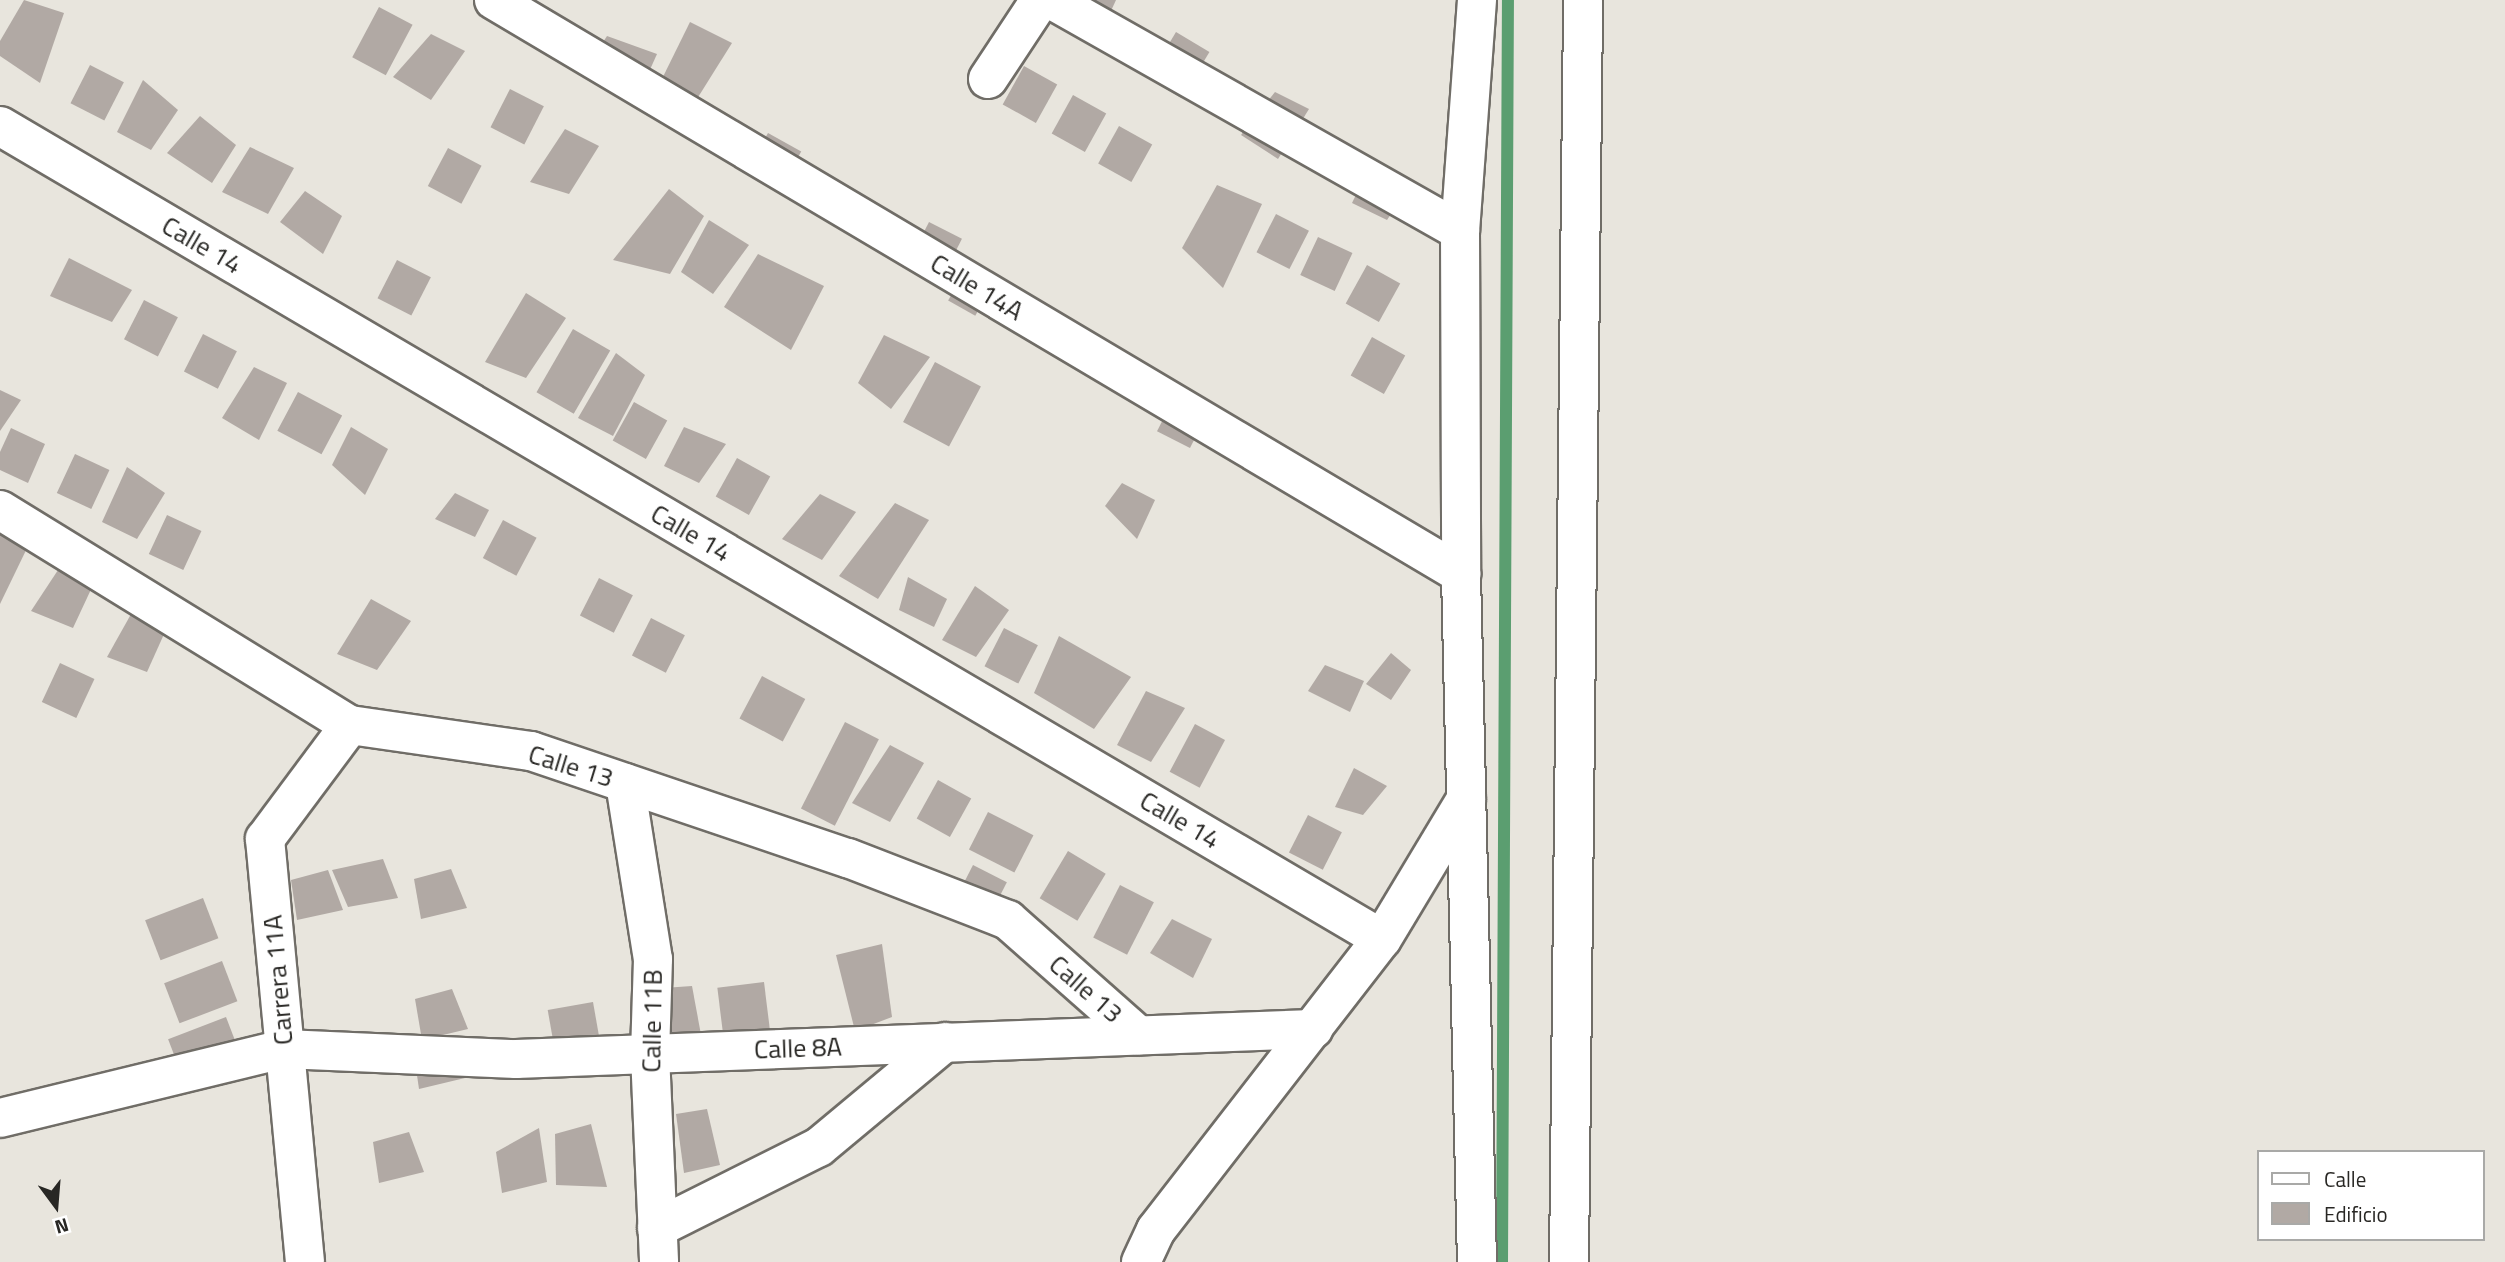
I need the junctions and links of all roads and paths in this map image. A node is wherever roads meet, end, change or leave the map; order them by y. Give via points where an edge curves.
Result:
1 (494, 0) edge
2 (1040, 0) edge
3 (1052, 0) edge
4 (1477, 0) edge
5 (1583, 0) edge
6 (988, 79) dead end
7 (0, 126) edge
8 (1460, 230) junction
9 (0, 510) edge
10 (1461, 575) junction
11 (350, 725) junction
12 (625, 783) junction
13 (1466, 799) junction
14 (1382, 939) junction
15 (1313, 1029) junction
16 (1138, 1035) junction
17 (945, 1042) junction
18 (284, 1049) junction
19 (650, 1054) junction
20 (0, 1118) edge
21 (658, 1245) edge
22 (305, 1262) edge
23 (1140, 1262) edge
24 (1477, 1262) edge
25 (1569, 1262) edge

1 - 10 street, Calle 14A
2 - 6 street
3 - 8 street
4 - 8 street
5 - 25 street
7 - 14 street, Calle 14
8 - 10 street
9 - 11 street, Calle 13
10 - 13 street
11 - 12 street, Calle 13 via 531,751
11 - 18 street, Carrera 11A via 265,839
12 - 16 street, Calle 13 via 848,858 1008,920
12 - 19 street, Calle 11B via 653,959
13 - 14 street
13 - 24 street
14 - 15 street
15 - 16 street, Calle 8A
15 - 23 street via 1156,1230
16 - 17 street, Calle 8A
17 - 19 street, Calle 8A
17 - 21 street via 819,1147
18 - 19 street, Calle 8A via 516,1059
18 - 20 street, Calle 8A
18 - 22 street, Carrera 11A
19 - 21 street, Calle 11B

